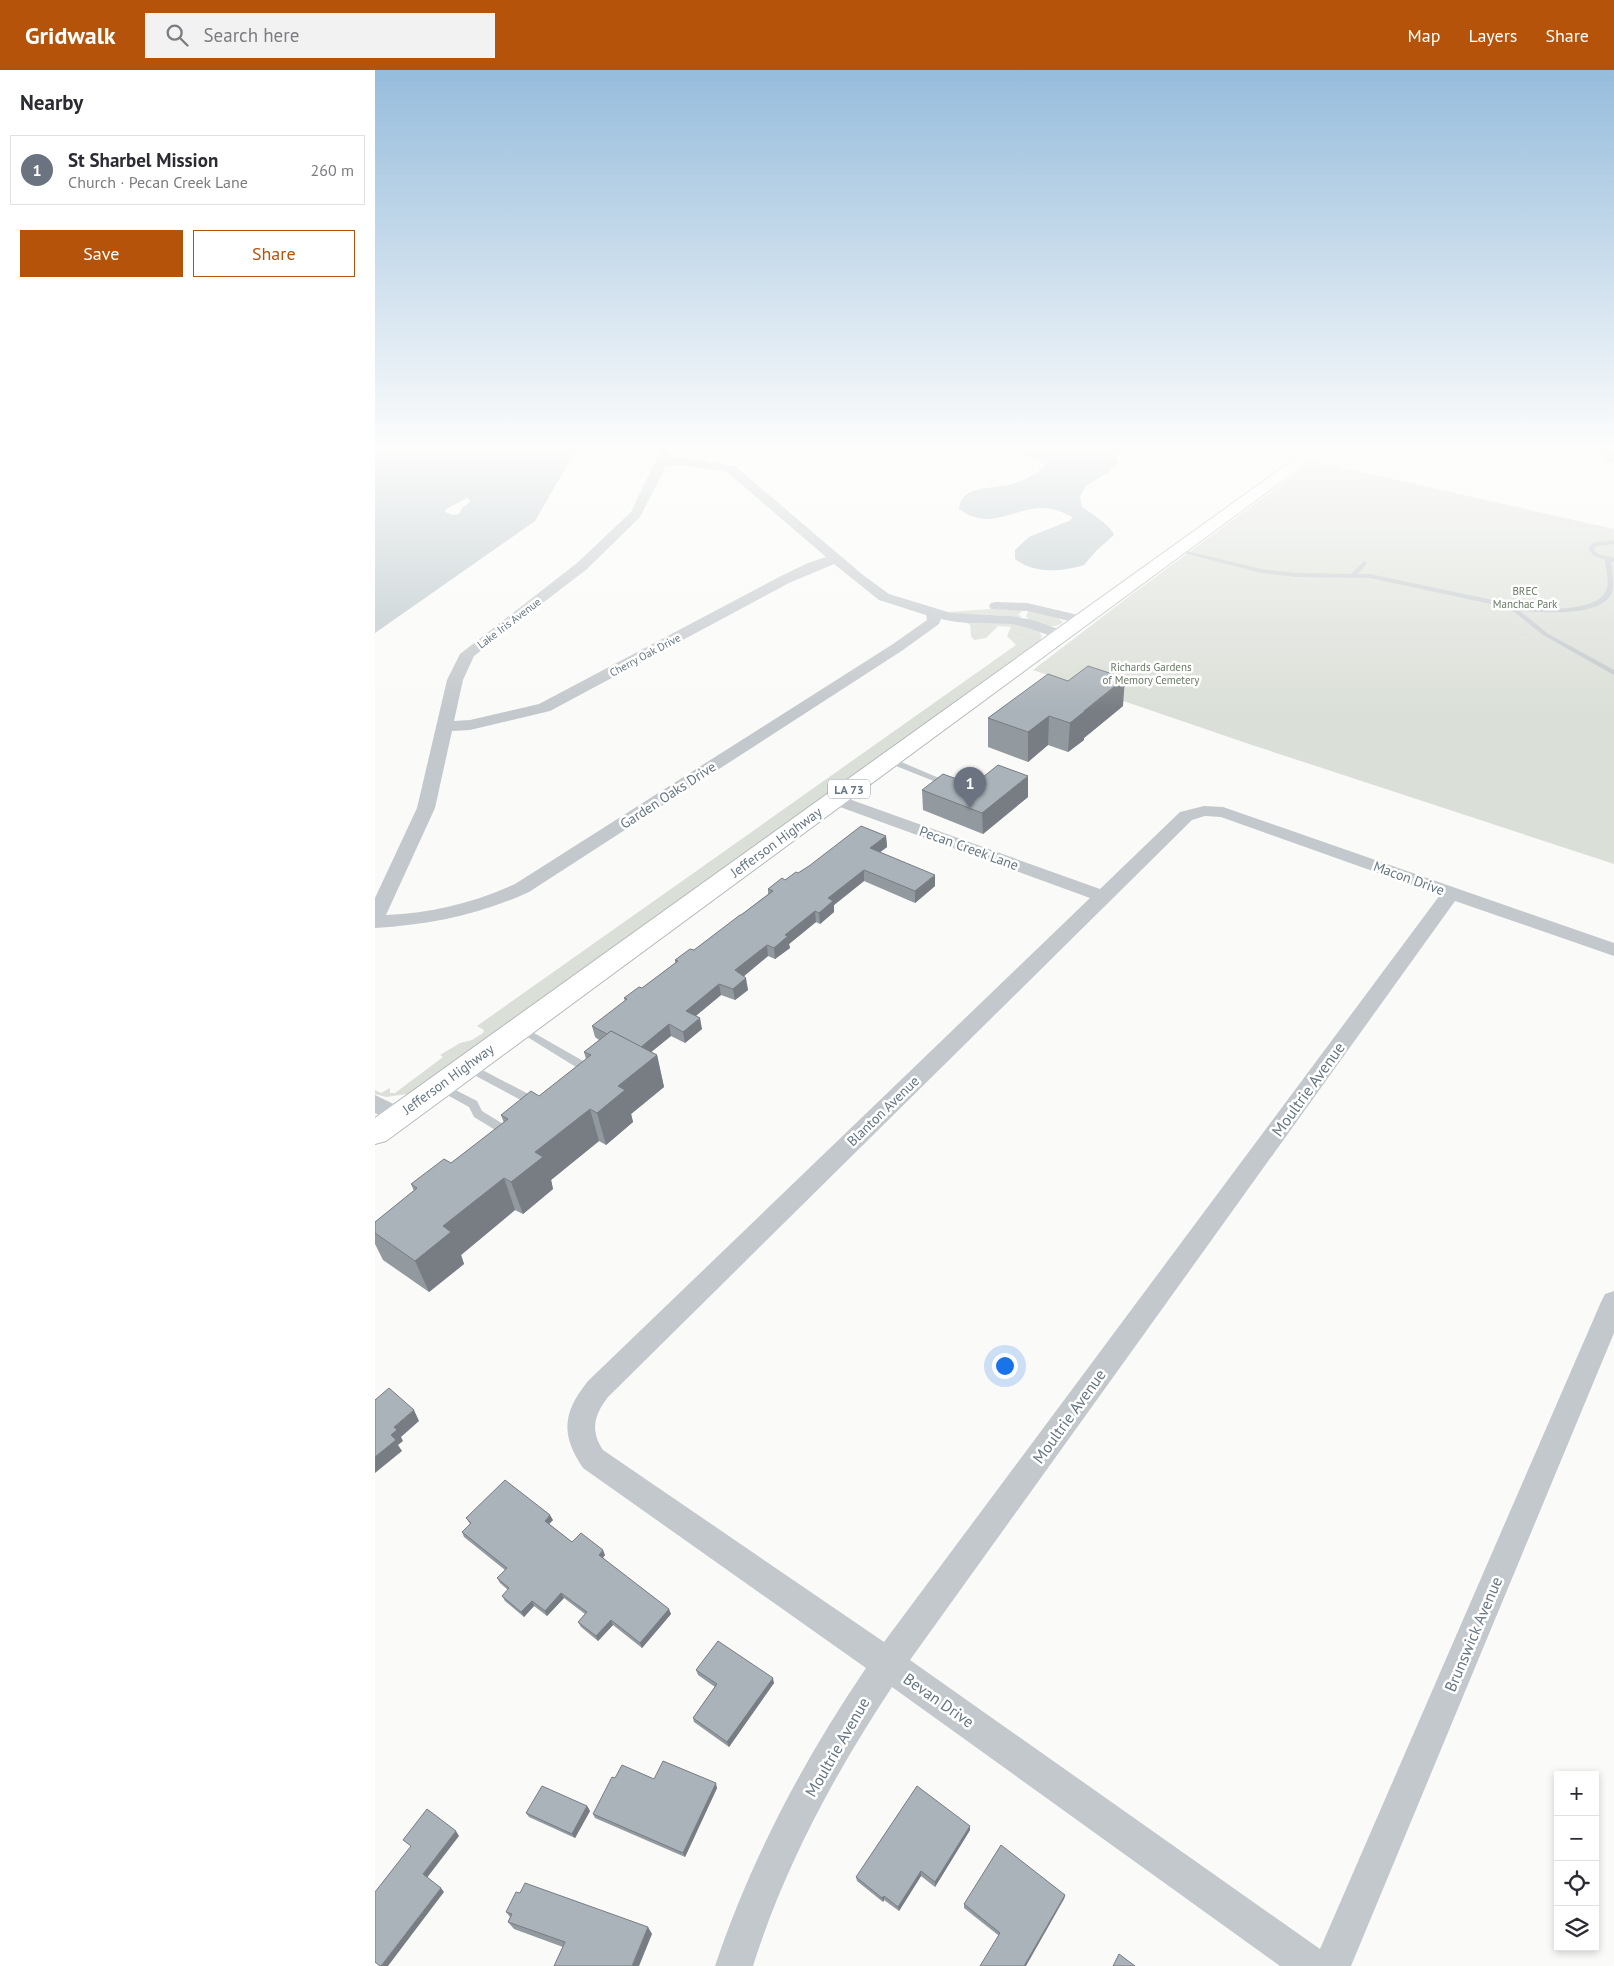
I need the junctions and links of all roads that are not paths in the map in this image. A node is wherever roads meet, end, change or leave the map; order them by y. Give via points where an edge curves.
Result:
1 (616, 533) edge
2 (808, 533) edge
3 (1203, 533) edge
4 (1614, 542) edge
5 (1179, 551) junction
6 (837, 558) junction
7 (1611, 560) edge
8 (1365, 563) dead end
9 (1353, 576) junction
10 (1510, 608) junction
11 (933, 613) junction
12 (1082, 620) junction
13 (1062, 634) junction
14 (1614, 672) edge
15 (444, 727) junction
16 (889, 760) junction
17 (960, 788) edge
18 (835, 799) junction
19 (1203, 811) joint
20 (1451, 893) junction
21 (1102, 896) junction
22 (375, 920) edge
23 (1614, 950) edge
24 (519, 1027) junction
25 (466, 1066) junction
26 (588, 1070) edge
27 (439, 1085) junction
28 (375, 1103) edge
29 (548, 1109) edge
30 (398, 1116) junction
31 (375, 1133) edge
32 (512, 1135) edge
33 (1614, 1302) edge
34 (580, 1427) joint
35 (888, 1664) junction
36 (734, 1966) edge
37 (1312, 1966) edge
38 (1332, 1966) edge

1 - 15 street, Lake Iris Avenue via 582,566 468,654 455,680
2 - 6 street
3 - 5 main road, Jefferson Highway / LA 73
4 - 7 lane via 1600,542 1591,549 1596,555
5 - 9 lane via 1261,571
5 - 12 main road, Jefferson Highway / LA 73
6 - 11 street via 884,597
6 - 15 street, Cherry Oak Drive via 796,574 545,708
7 - 10 lane via 1610,588 1607,597 1598,603 1558,610
8 - 9 lane
9 - 10 lane via 1380,578
10 - 14 lane via 1545,634
11 - 12 street via 949,609 1016,606
11 - 13 street via 1011,620
11 - 22 street, Garden Oaks Drive via 934,621 898,647 522,888 464,911 435,917
12 - 13 main road, Jefferson Highway / LA 73
13 - 16 main road, Jefferson Highway / LA 73
15 - 22 street, Lake Iris Avenue via 426,808
16 - 17 lane
16 - 18 main road, Jefferson Highway / LA 73
18 - 21 street, Pecan Creek Lane
18 - 24 main road, Jefferson Highway / LA 73
19 - 20 street, Macon Drive via 1223,812
19 - 21 street, Blanton Avenue via 1186,816
20 - 23 street, Macon Drive
20 - 35 street, Moultrie Avenue
21 - 34 street, Blanton Avenue via 598,1389 585,1406
24 - 25 main road, Jefferson Highway / LA 73
24 - 26 lane
25 - 27 main road, Jefferson Highway / LA 73
25 - 29 lane
27 - 30 main road, Jefferson Highway / LA 73
27 - 32 lane via 473,1104 478,1114
28 - 30 street
30 - 31 main road, Jefferson Highway / LA 73
33 - 38 street, Brunswick Avenue
34 - 35 street, Bevan Drive via 584,1448 593,1459
35 - 36 street, Moultrie Avenue via 817,1779 771,1867
35 - 37 street, Bevan Drive

